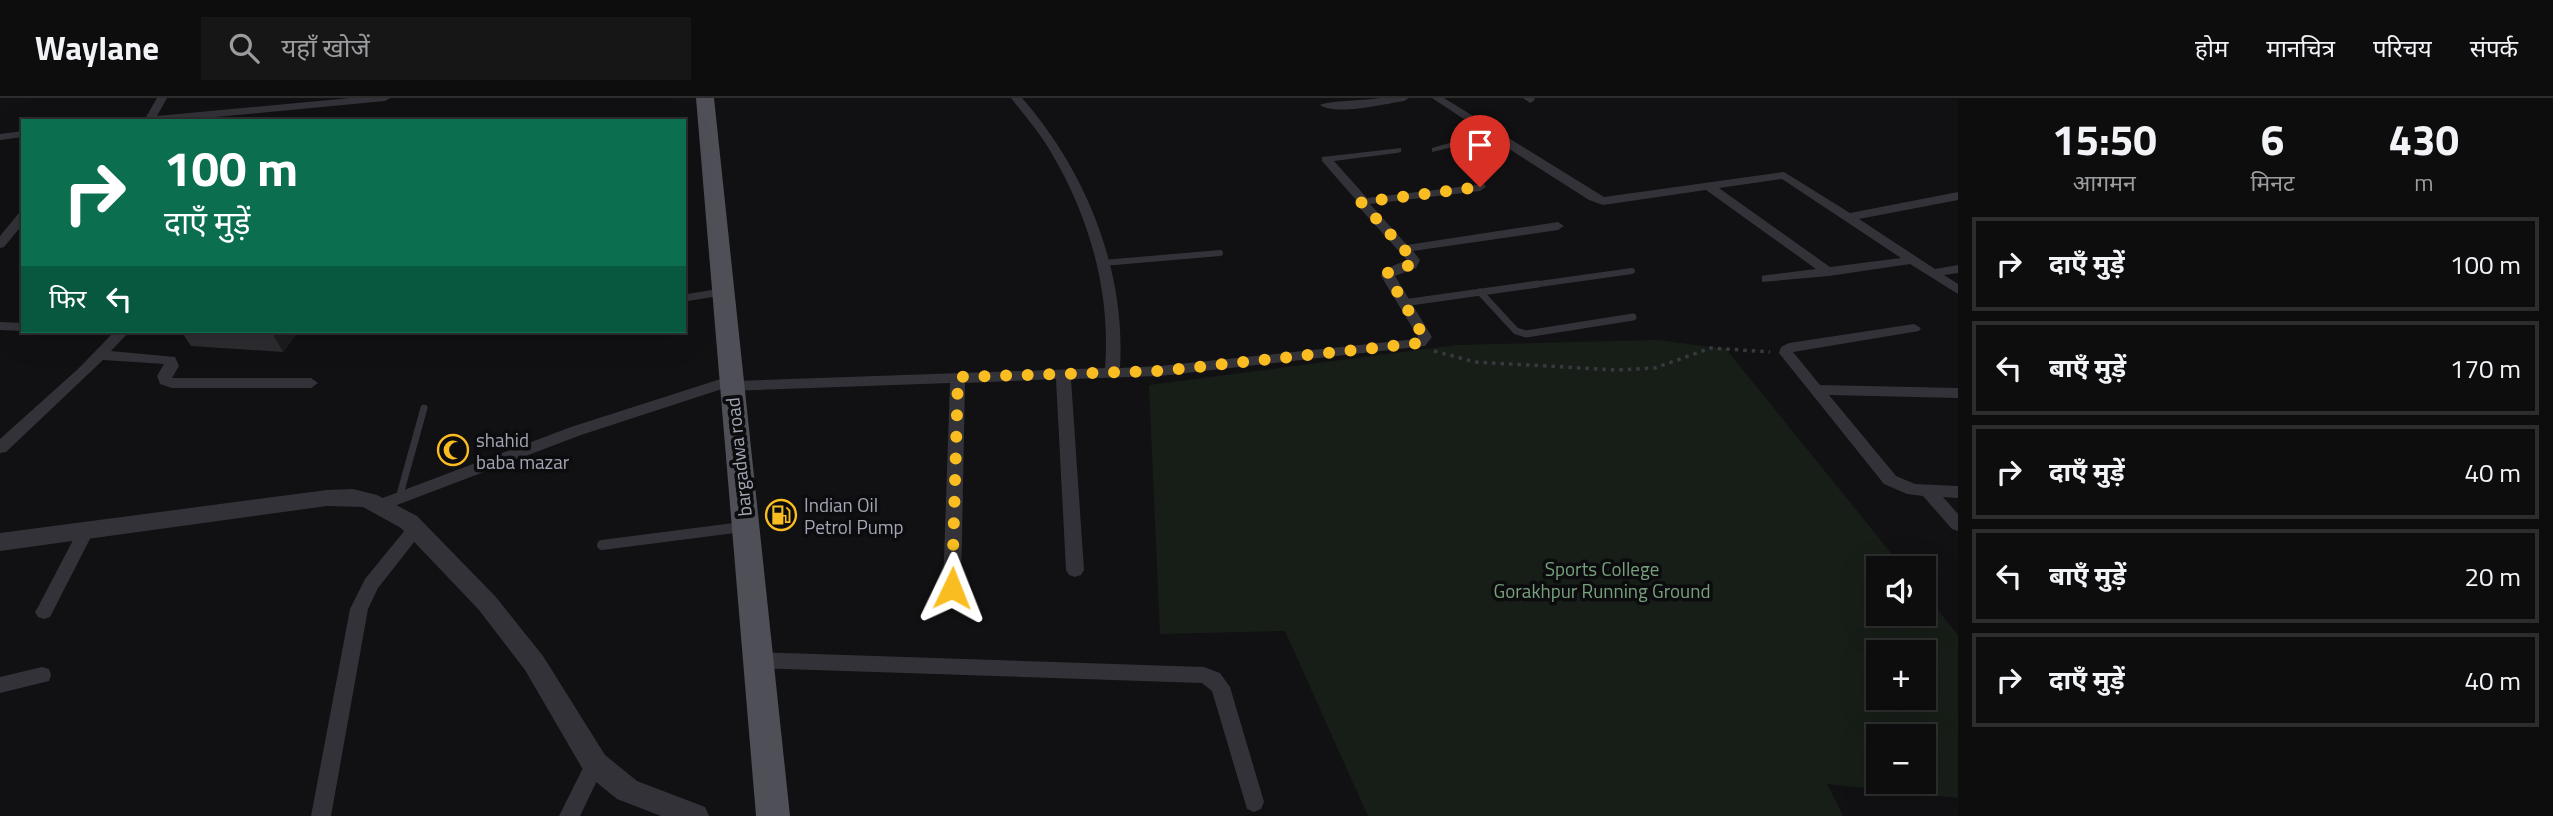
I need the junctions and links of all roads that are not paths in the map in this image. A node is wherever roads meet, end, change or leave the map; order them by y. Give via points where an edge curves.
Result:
1 (162, 98) edge
2 (385, 98) edge
3 (705, 98) edge
4 (1016, 98) edge
5 (1404, 98) edge
6 (1437, 98) edge
7 (283, 102) edge
8 (1325, 104) dead end
9 (150, 119) edge
10 (273, 119) edge
11 (21, 134) edge
12 (1494, 134) junction
13 (0, 137) edge
14 (1397, 150) dead end
15 (1436, 150) dead end
16 (1707, 185) junction
17 (1480, 187) dead end
18 (1958, 196) edge
19 (1364, 201) junction
20 (1851, 217) junction
21 (21, 218) edge
22 (1558, 226) dead end
23 (0, 244) edge
24 (1403, 249) junction
25 (1220, 253) dead end
26 (1914, 260) junction
27 (1103, 262) junction
28 (1958, 268) edge
29 (1633, 271) dead end
30 (1829, 272) junction
31 (1933, 273) junction
32 (1768, 279) dead end
33 (1958, 290) edge
34 (722, 292) junction
35 (1479, 292) junction
36 (686, 298) edge
37 (1403, 303) junction
38 (1633, 317) dead end
39 (0, 326) edge
40 (21, 327) edge
41 (1914, 328) dead end
42 (121, 333) edge
43 (99, 355) junction
44 (1112, 372) junction
45 (1063, 373) junction
46 (958, 377) junction
47 (311, 383) dead end
48 (731, 383) junction
49 (1818, 390) junction
50 (1958, 393) edge
51 (424, 408) dead end
52 (0, 448) edge
53 (1929, 492) junction
54 (1958, 492) edge
55 (388, 502) junction
56 (1958, 526) edge
57 (745, 527) junction
58 (416, 528) junction
59 (87, 529) junction
60 (0, 541) edge
61 (603, 545) dead end
62 (1075, 570) dead end
63 (952, 588) dead end
64 (44, 612) dead end
65 (758, 660) junction
66 (42, 675) dead end
67 (0, 685) edge
68 (595, 764) junction
69 (1254, 802) dead end
70 (321, 816) edge
71 (569, 816) edge
72 (695, 816) edge
73 (773, 816) edge

1 - 9 street
2 - 7 street
3 - 34 main road, bargadwa road
4 - 27 street via 1061,154
5 - 8 street via 1345,106
6 - 12 street
7 - 9 street
7 - 10 street
11 - 13 street
12 - 15 street
12 - 16 street via 1598,199
14 - 19 street via 1326,159
16 - 20 street via 1784,175
16 - 30 street
17 - 19 street
18 - 20 street
19 - 24 street via 1361,204
20 - 26 street
21 - 23 street
22 - 24 street
24 - 37 street via 1414,263 1388,272
25 - 27 lane
26 - 30 street
26 - 31 street
27 - 44 street via 1116,341
28 - 31 street
29 - 35 lane
30 - 32 street
31 - 33 street
34 - 36 lane
34 - 48 main road, bargadwa road
35 - 37 lane
35 - 38 lane via 1516,331 1526,334
37 - 44 street via 1424,337 1420,343 1174,370
39 - 40 street
41 - 49 street via 1786,350
42 - 43 street
43 - 47 street via 170,360 172,366 164,376 172,383
43 - 52 street
44 - 45 street
45 - 46 street
45 - 62 street
46 - 48 street
46 - 63 street
48 - 55 street via 576,431
48 - 57 main road, bargadwa road
49 - 50 street
49 - 53 street via 1889,480 1903,488
51 - 55 lane
53 - 54 street
53 - 56 street
55 - 58 street
55 - 59 street via 327,498
57 - 61 lane
57 - 65 main road, bargadwa road
58 - 68 street via 487,603 534,663
58 - 70 street via 371,584 359,609
59 - 60 street
59 - 64 street
65 - 69 street via 1204,675 1220,687
65 - 73 main road, bargadwa road
66 - 67 street
68 - 71 street
68 - 72 street via 626,790

